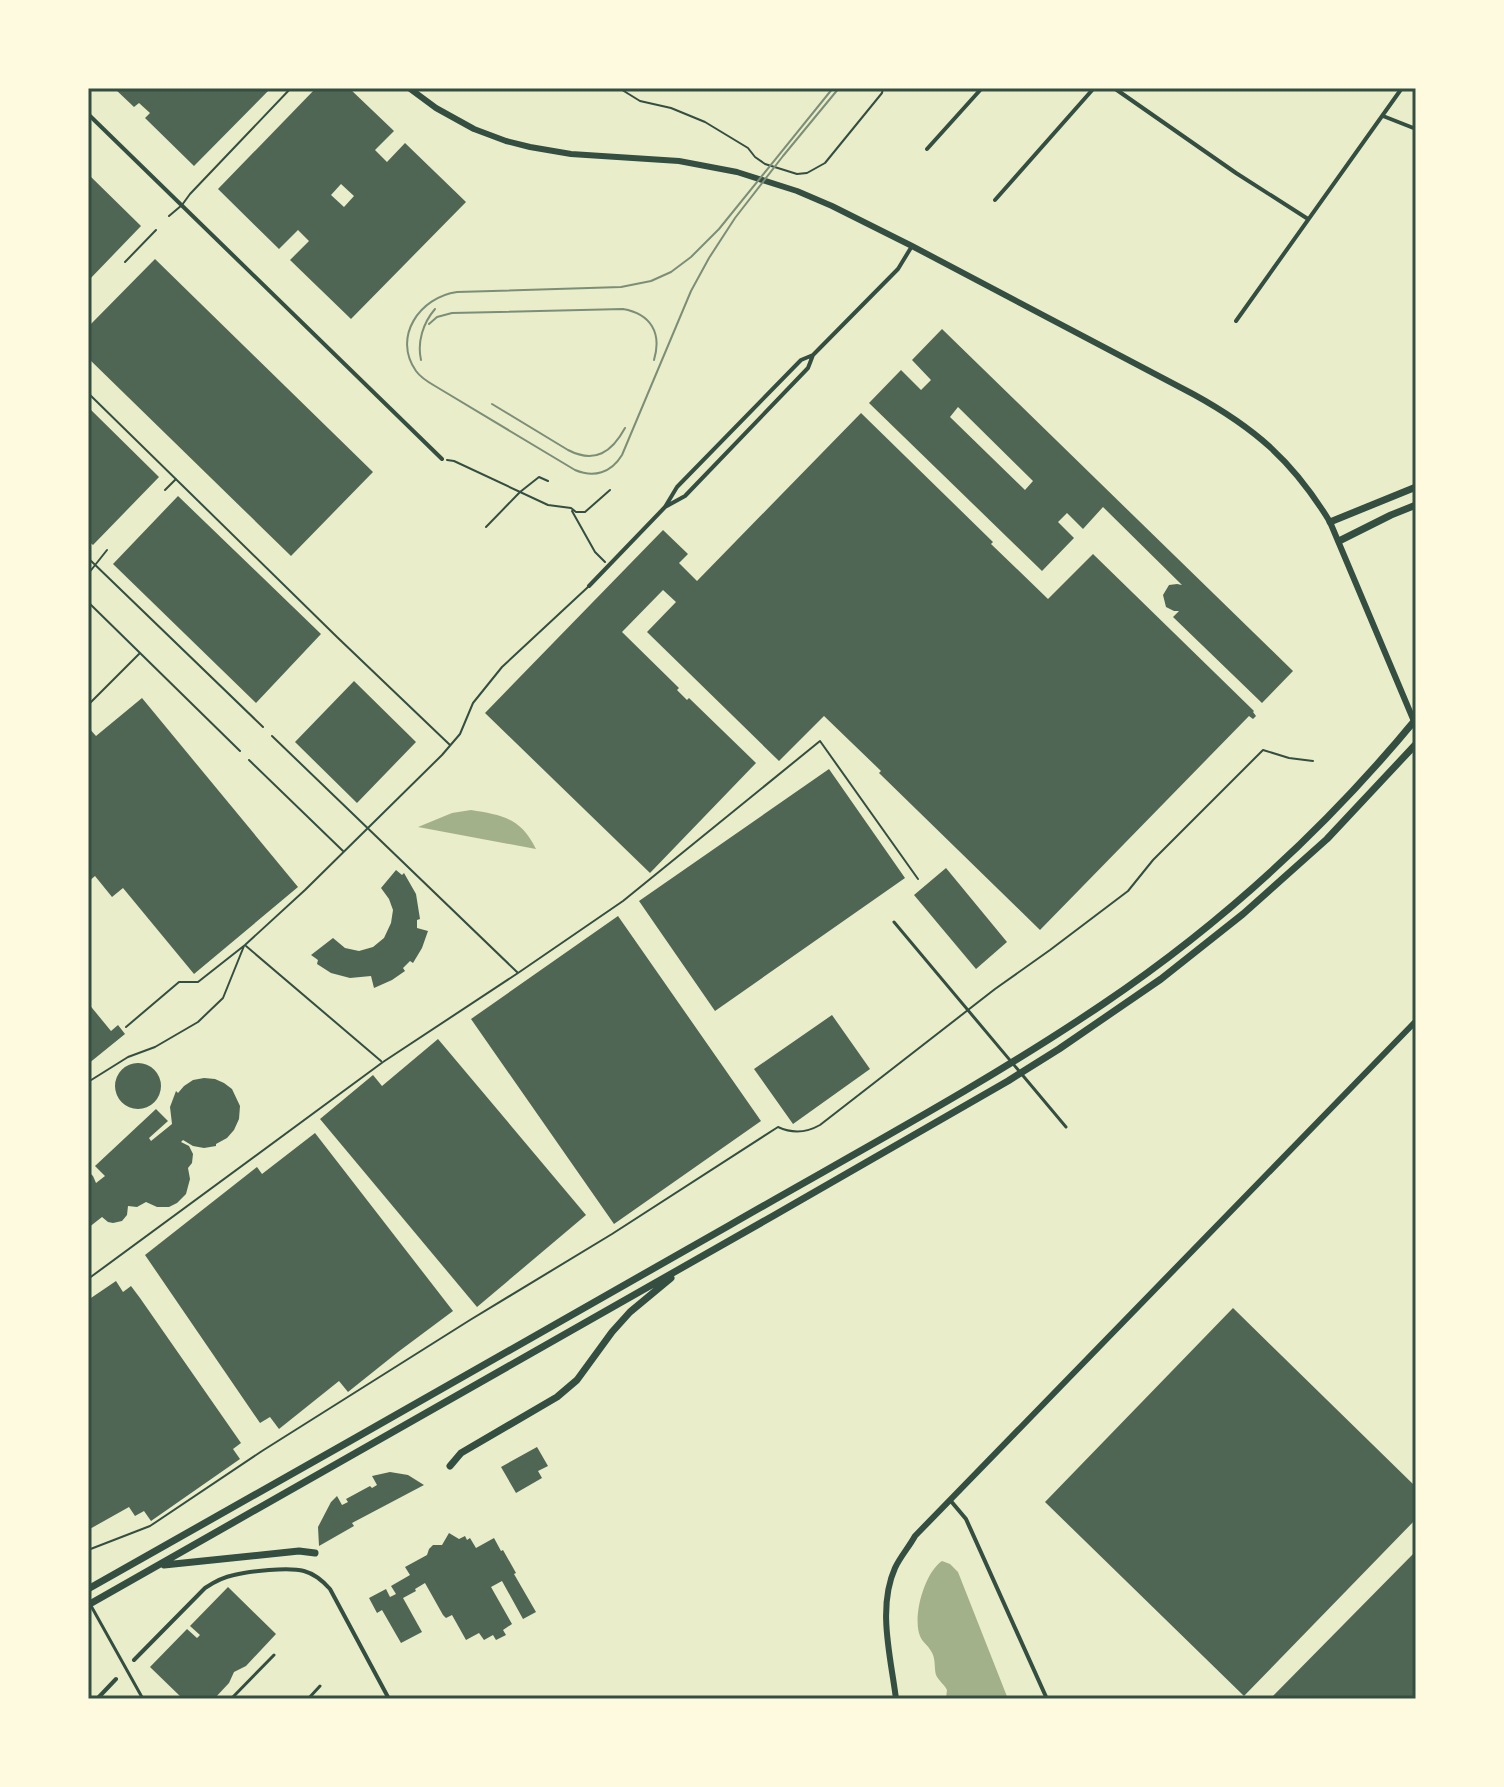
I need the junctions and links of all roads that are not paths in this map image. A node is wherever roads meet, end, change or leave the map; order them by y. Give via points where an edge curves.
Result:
1 (291, 88) edge
2 (409, 88) edge
3 (982, 88) edge
4 (1094, 88) edge
5 (1114, 88) edge
6 (1402, 88) edge
7 (88, 114) edge
8 (1383, 116) junction
9 (1416, 129) edge
10 (927, 149) dead end
11 (995, 200) dead end
12 (182, 205) junction
13 (169, 216) dead end
14 (1308, 219) junction
15 (156, 230) dead end
16 (912, 246) junction
17 (125, 262) dead end
18 (1236, 321) dead end
19 (813, 355) junction
20 (88, 393) edge
21 (442, 459) road end
22 (176, 479) junction
23 (1416, 487) edge
24 (165, 490) dead end
25 (1416, 505) edge
26 (665, 507) junction
27 (1330, 522) junction
28 (1339, 541) junction
29 (107, 550) dead end
30 (88, 558) edge
31 (96, 566) junction
32 (88, 574) edge
33 (589, 586) joint
34 (88, 602) edge
35 (140, 653) junction
36 (88, 705) edge
37 (1416, 719) edge
38 (1416, 726) edge
39 (263, 727) dead end
40 (272, 736) dead end
41 (1416, 744) edge
42 (450, 745) junction
43 (240, 751) dead end
44 (249, 760) dead end
45 (1313, 761) dead end
46 (367, 828) junction
47 (343, 852) junction
48 (918, 879) dead end
49 (894, 922) dead end
50 (245, 945) junction
51 (518, 973) junction
52 (1416, 1021) edge
53 (126, 1027) dead end
54 (383, 1062) junction
55 (88, 1082) edge
56 (1066, 1127) dead end
57 (686, 1265) junction
58 (88, 1279) edge
59 (450, 1466) dead end
60 (950, 1500) junction
61 (88, 1550) edge
62 (315, 1553) dead end
63 (158, 1565) junction
64 (88, 1589) edge
65 (88, 1603) edge
66 (274, 1655) dead end
67 (134, 1660) dead end
68 (116, 1679) dead end
69 (320, 1686) dead end
70 (142, 1698) edge
71 (97, 1699) edge
72 (231, 1699) edge
73 (308, 1699) edge
74 (389, 1699) edge
75 (896, 1699) edge
76 (1047, 1699) edge

1 - 12 lane
2 - 16 main road via 474,129 506,141 571,154 679,161 737,172 797,191
3 - 10 street
4 - 11 street
5 - 14 street
6 - 8 street
7 - 12 street
8 - 9 street
8 - 14 street
12 - 13 lane
12 - 21 street
14 - 18 street
15 - 17 lane
16 - 19 street via 898,269
16 - 27 main road via 1232,416 1295,471
19 - 26 street via 801,360 687,476
19 - 26 street via 808,368 685,496
20 - 22 lane
22 - 24 lane
22 - 42 lane
23 - 27 highway
25 - 28 highway
26 - 33 street
27 - 28 main road
28 - 38 main road
29 - 31 lane
30 - 31 lane
31 - 32 lane
31 - 39 lane
33 - 42 lane via 502,667 473,703
34 - 35 lane
35 - 36 lane
35 - 43 lane
37 - 64 highway via 1316,828 1233,905 1154,968 1052,1037
40 - 46 lane
41 - 57 highway via 1271,890 1124,1006 1008,1081
42 - 46 lane
44 - 47 lane
45 - 61 lane via 1263,750 1128,891 820,1125 796,1132 778,1127 150,1526
46 - 47 lane
46 - 51 lane
47 - 50 lane
48 - 51 lane via 820,741 623,901
49 - 56 street
50 - 53 lane via 198,982 179,982
50 - 54 lane
50 - 55 lane via 223,998 198,1022
51 - 54 lane
52 - 60 main road
54 - 58 lane
57 - 59 highway via 630,1312 577,1380 461,1453
57 - 63 highway
60 - 75 main road via 915,1536 895,1569 886,1600
60 - 76 street via 966,1519
62 - 63 highway
63 - 65 highway
65 - 70 street
66 - 72 street
67 - 74 street via 217,1580 289,1569 321,1579 330,1589
68 - 71 street
69 - 73 street

